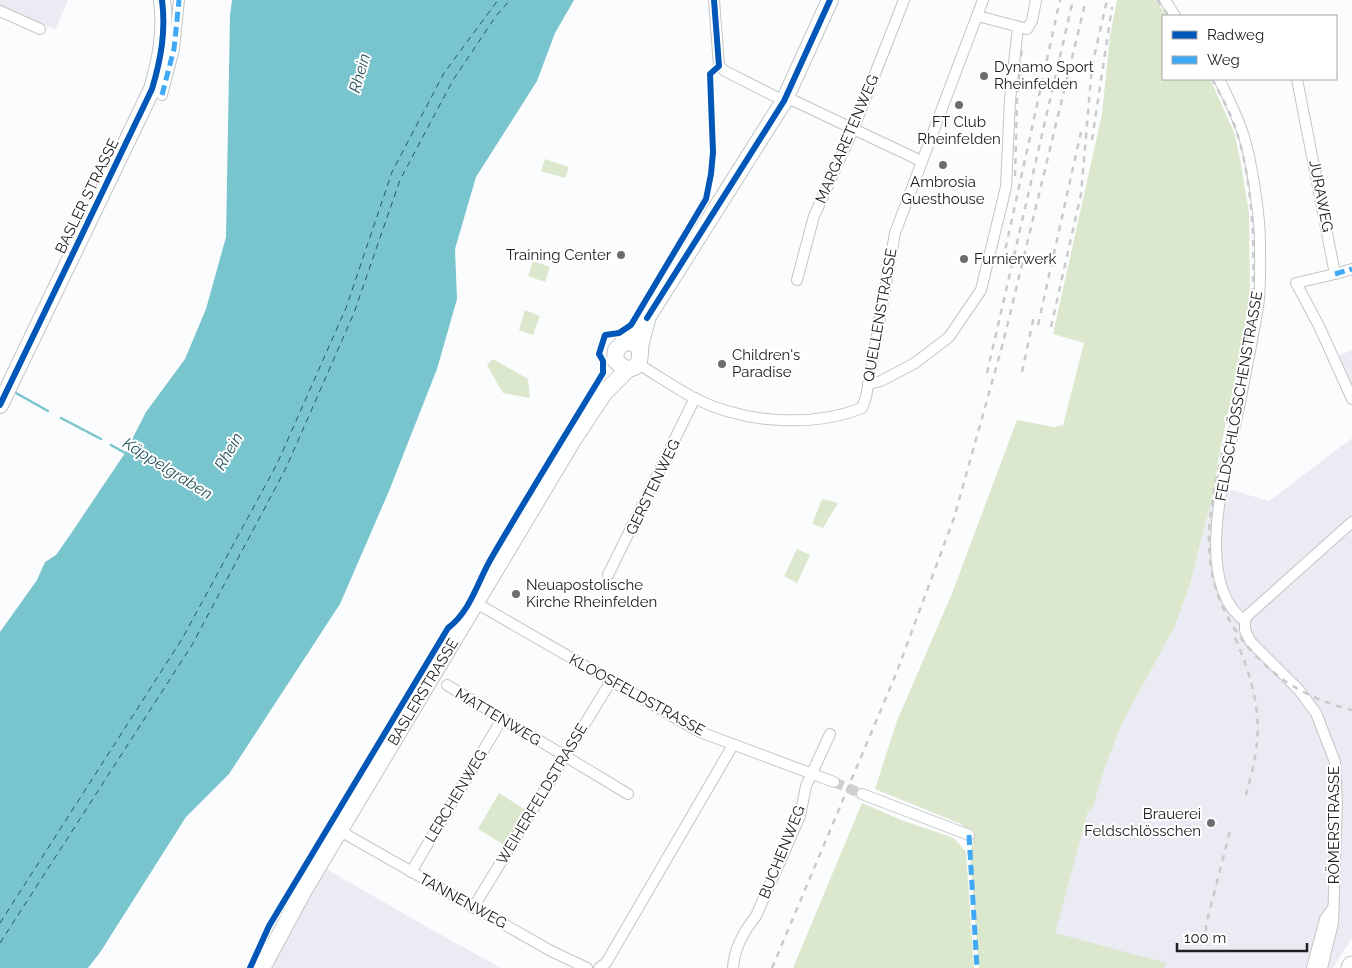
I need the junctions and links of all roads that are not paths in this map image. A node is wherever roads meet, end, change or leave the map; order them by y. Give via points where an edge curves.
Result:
1 (162, 0) edge
2 (180, 0) edge
3 (714, 0) edge
4 (830, 0) edge
5 (904, 0) edge
6 (983, 0) edge
7 (1036, 0) edge
8 (1165, 0) edge
9 (0, 11) edge
10 (1174, 15) edge
11 (978, 16) junction
12 (1018, 27) junction
13 (40, 29) dead end
14 (1219, 80) edge
15 (1297, 80) edge
16 (162, 95) dead end
17 (785, 99) junction
18 (853, 130) junction
19 (921, 161) junction
20 (1352, 269) edge
21 (1335, 274) junction
22 (797, 280) dead end
23 (630, 357) junction
24 (868, 384) junction
25 (695, 398) junction
26 (1352, 399) edge
27 (2, 400) edge
28 (1352, 522) edge
29 (608, 575) dead end
30 (476, 604) junction
31 (1245, 621) junction
32 (611, 681) junction
33 (447, 685) dead end
34 (502, 720) junction
35 (830, 734) dead end
36 (733, 745) junction
37 (564, 757) junction
38 (812, 773) junction
39 (834, 782) tunnel mouth
40 (628, 794) dead end
41 (862, 794) tunnel mouth
42 (340, 831) junction
43 (968, 835) dead end
44 (411, 872) junction
45 (474, 908) junction
46 (1332, 909) junction
47 (262, 968) edge
48 (586, 968) edge
49 (599, 968) edge
50 (733, 968) edge
51 (1312, 968) edge
52 (1322, 968) edge

1 - 27 main road, BASLER STRASSE via 163,38 152,88
2 - 16 street via 174,49
3 - 17 street via 719,66
4 - 17 main road, BASLERSTRASSE
5 - 18 street, MARGARETENWEG
6 - 11 street, QUELLENSTRASSE
7 - 12 street via 1027,29
8 - 10 street
9 - 13 street
11 - 12 street
11 - 19 street, QUELLENSTRASSE
12 - 24 street via 1010,100 1006,187 981,290 948,337 915,363 881,381
14 - 31 street, FELDSCHLÖSSCHENSTRASSE via 1243,132 1260,241 1258,305 1216,528 1217,560 1225,597 1234,613
15 - 21 street, JURAWEG
17 - 18 street
17 - 23 main road, BASLERSTRASSE via 647,318
18 - 19 street
18 - 22 street, MARGARETENWEG via 814,216
19 - 24 street, QUELLENSTRASSE via 895,233
20 - 21 street
21 - 26 street via 1296,283
23 - 25 street, QUELLENSTRASSE
23 - 30 main road, BASLERSTRASSE via 604,393
24 - 25 street, QUELLENSTRASSE via 862,408 848,414 798,420 765,419
25 - 29 street, GERSTENWEG
28 - 31 street
30 - 32 street, KLOOSFELDSTRASSE
30 - 42 main road, BASLERSTRASSE
31 - 46 street, RÖMERSTRASSE via 1250,641 1299,690 1316,713 1335,762 1337,803
32 - 36 street, KLOOSFELDSTRASSE via 700,732
32 - 37 street, WEIHERFELDSTRASSE
33 - 34 street, MATTENWEG
34 - 37 street, MATTENWEG
34 - 44 street, LERCHENWEG
35 - 38 street, BUCHENWEG
36 - 38 street, KLOOSFELDSTRASSE
36 - 49 street via 606,963
37 - 40 street, MATTENWEG
37 - 45 street, WEIHERFELDSTRASSE
38 - 39 street, KLOOSFELDSTRASSE
38 - 50 street, BUCHENWEG via 800,816 756,916 746,927
41 - 43 street
42 - 44 street, TANNENWEG
42 - 47 main road, BASLERSTRASSE
44 - 45 street, TANNENWEG
45 - 48 street, TANNENWEG
46 - 51 street via 1325,919
46 - 52 street, RÖMERSTRASSE via 1333,923

